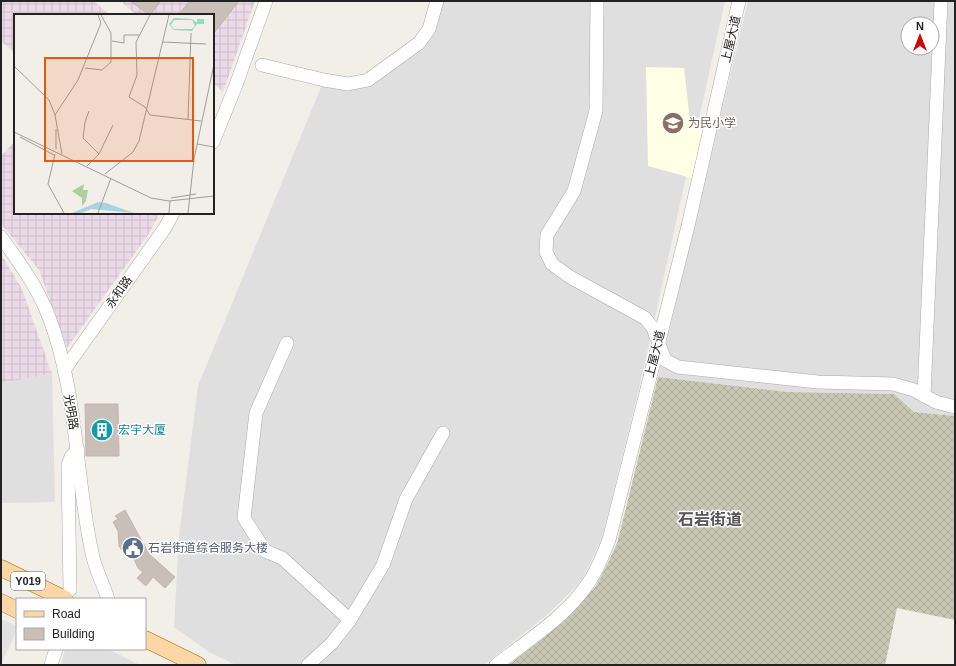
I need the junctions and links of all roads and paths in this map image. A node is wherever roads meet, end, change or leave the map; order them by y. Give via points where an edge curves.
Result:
1 (266, 1) edge
2 (437, 1) edge
3 (597, 1) edge
4 (739, 1) edge
5 (941, 1) edge
6 (262, 65) dead end
7 (214, 140) edge
8 (172, 214) edge
9 (1, 237) edge
10 (658, 341) junction
11 (287, 343) dead end
12 (64, 370) junction
13 (924, 396) junction
14 (955, 407) edge
15 (443, 433) dead end
16 (78, 450) junction
17 (1, 568) edge
18 (1, 579) edge
19 (58, 596) edge
20 (108, 598) edge
21 (1, 602) edge
22 (16, 610) edge
23 (350, 620) junction
24 (146, 639) edge
25 (56, 650) edge
26 (144, 650) edge
27 (51, 665) edge
28 (174, 665) edge
29 (198, 665) edge
30 (308, 665) edge
31 (496, 665) edge

1 - 7 street
2 - 6 street via 429,28 419,43 368,80 348,84
3 - 10 street via 596,111 578,168 574,191 547,235 546,252 552,264 570,277 645,318 653,328
4 - 10 street, 上屋大道 via 688,226
5 - 13 street
8 - 12 street, 永和路
9 - 12 street, 光明路 via 27,273 49,317
10 - 13 street via 665,360 678,368 818,382 893,384
10 - 31 street, 上屋大道 via 616,518 599,563 589,582 567,608
11 - 23 street via 256,413 244,518 266,551 282,558
12 - 16 street, 光明路
13 - 14 street
15 - 23 street via 406,499 383,565
16 - 19 street via 71,456 68,465
16 - 20 street, 光明路 via 92,553
17 - 19 main road, Y019
18 - 19 main road, Y019
21 - 22 main road
23 - 30 street via 332,643
24 - 29 main road
25 - 27 street
26 - 28 main road

